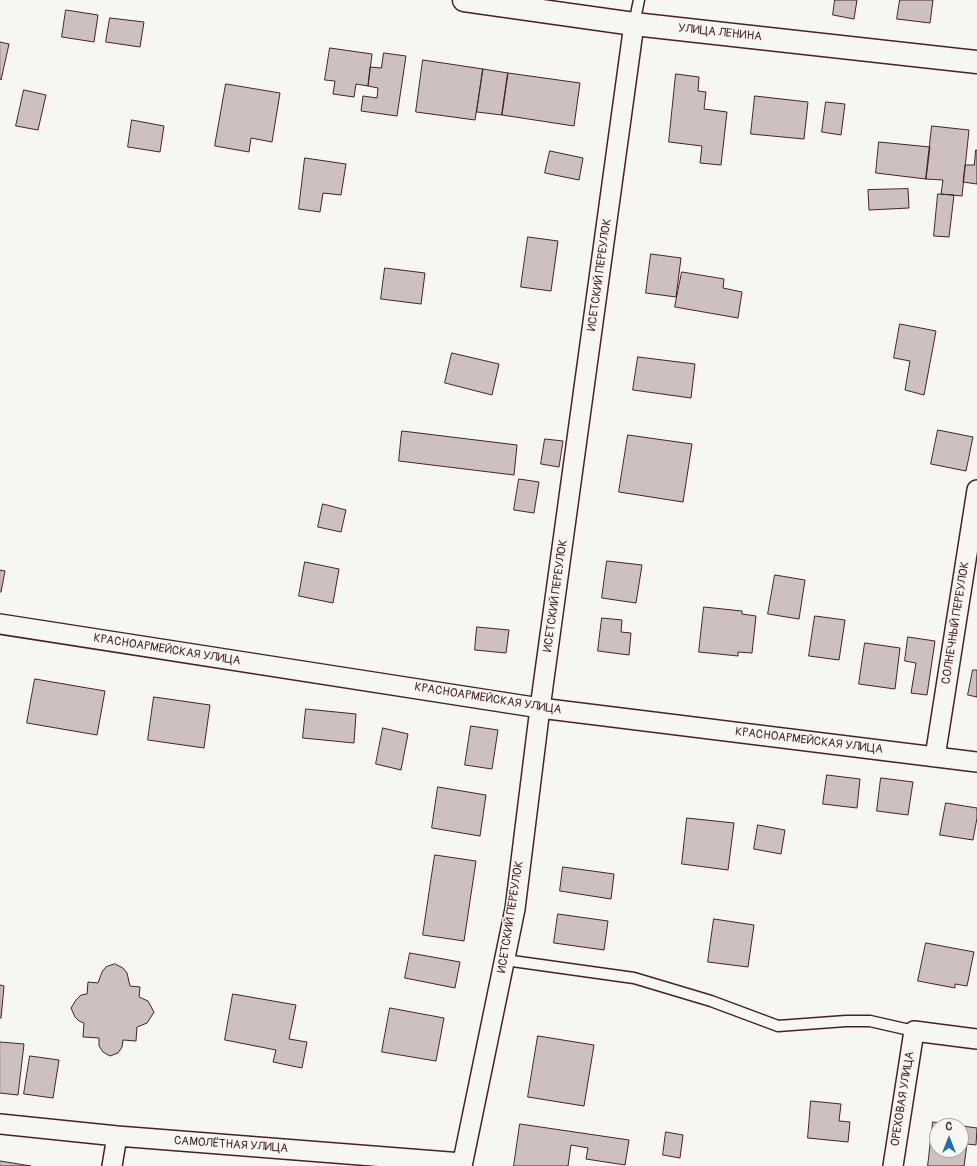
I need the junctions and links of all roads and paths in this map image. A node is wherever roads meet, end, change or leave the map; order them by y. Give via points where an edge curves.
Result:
1 (464, 0) edge
2 (639, 0) edge
3 (634, 24) junction
4 (977, 62) edge
5 (977, 490) edge
6 (0, 624) edge
7 (540, 708) junction
8 (935, 757) junction
9 (977, 762) edge
10 (505, 960) junction
11 (914, 1031) junction
12 (977, 1039) edge
13 (0, 1124) edge
14 (117, 1136) junction
15 (462, 1164) edge
16 (112, 1166) edge
17 (893, 1166) edge

1 - 3 street, УЛИЦА ЛЕНИНА
2 - 3 lane
3 - 4 street, УЛИЦА ЛЕНИНА
3 - 7 street, ИСЕТСКИЙ ПЕРЕУЛОК
5 - 8 street, СОЛНЕЧНЫЙ ПЕРЕУЛОК
6 - 7 street, КРАСНОАРМЕЙСКАЯ УЛИЦА
7 - 8 street, КРАСНОАРМЕЙСКАЯ УЛИЦА
7 - 10 street, ИСЕТСКИЙ ПЕРЕУЛОК via 515,909
8 - 9 street, КРАСНОАРМЕЙСКАЯ УЛИЦА
10 - 11 lane via 634,978 711,1001 778,1026 870,1021
10 - 15 street, ИСЕТСКИЙ ПЕРЕУЛОК
11 - 12 street
11 - 17 street, ОРЕХОВАЯ УЛИЦА
13 - 14 street, САМОЛЁТНАЯ УЛИЦА
14 - 15 street, САМОЛЁТНАЯ УЛИЦА
14 - 16 street

